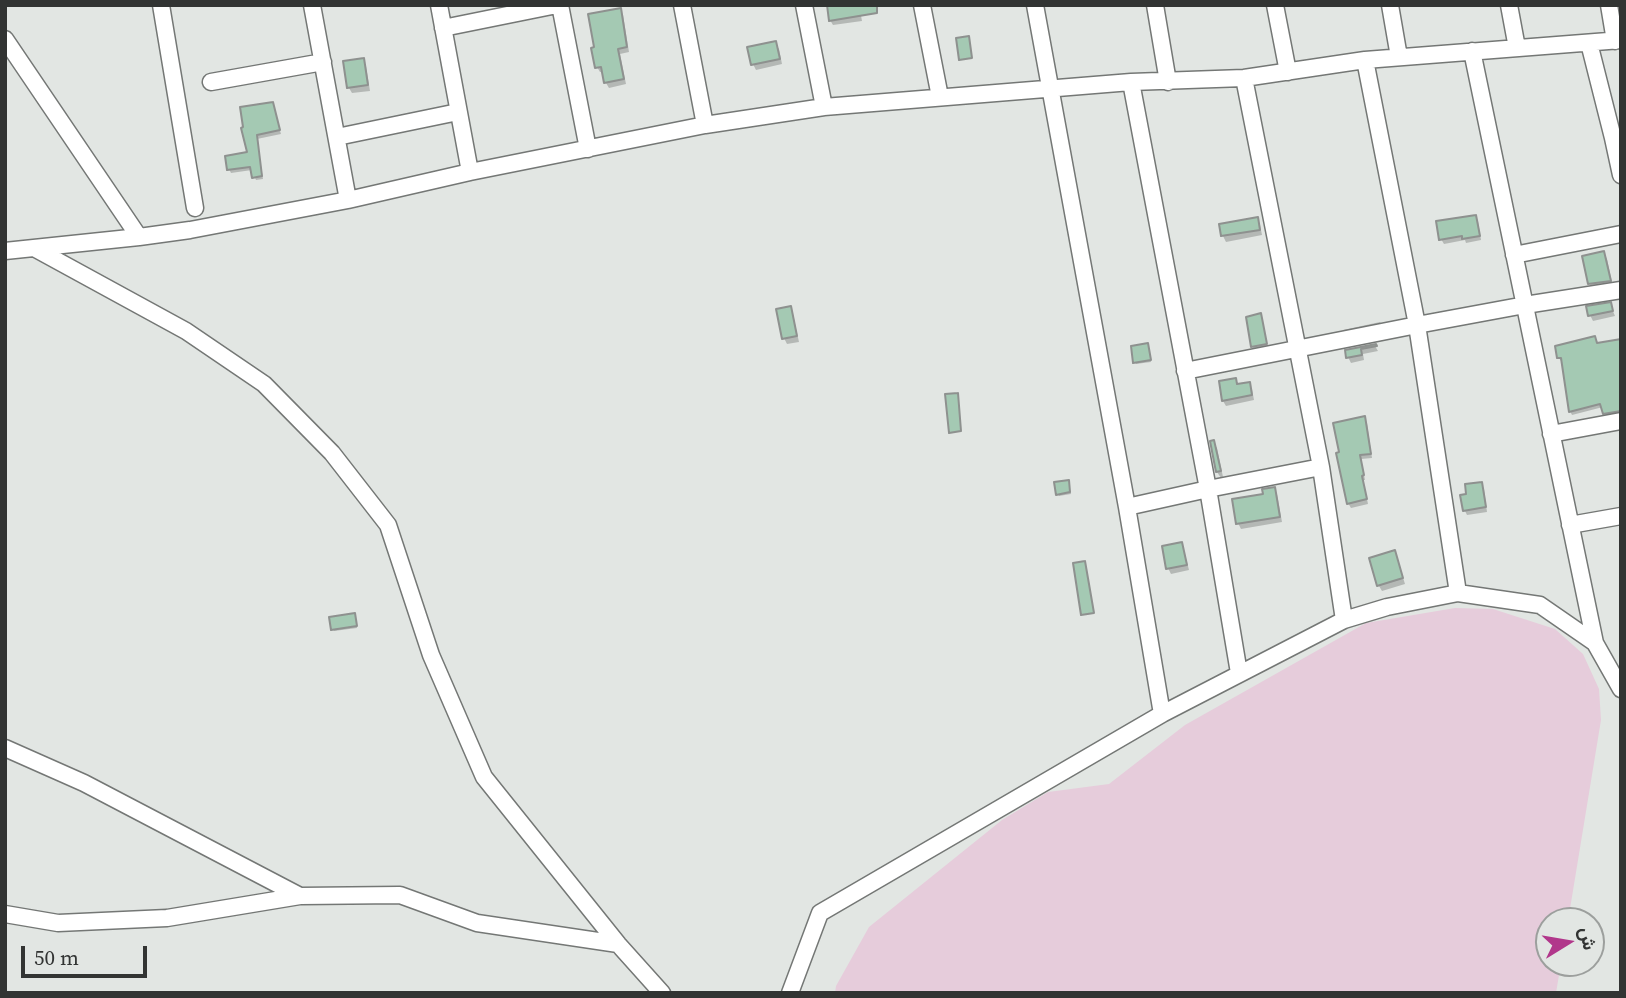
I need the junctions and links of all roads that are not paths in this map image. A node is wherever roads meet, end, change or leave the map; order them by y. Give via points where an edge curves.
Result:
1 (161, 5) edge
2 (312, 5) edge
3 (439, 5) edge
4 (558, 5) edge
5 (682, 5) edge
6 (804, 5) edge
7 (922, 5) edge
8 (1035, 5) edge
9 (1155, 5) edge
10 (1275, 5) edge
11 (1390, 5) edge
12 (1509, 5) edge
13 (1609, 5) edge
14 (443, 28) junction
15 (5, 39) edge
16 (1618, 41) edge
17 (1589, 43) junction
18 (1517, 48) junction
19 (1472, 51) junction
20 (1399, 57) junction
21 (1365, 60) junction
22 (323, 62) junction
23 (1288, 72) junction
24 (1244, 78) junction
25 (211, 82) dead end
26 (1131, 82) junction
27 (1168, 82) junction
28 (1049, 88) junction
29 (940, 97) junction
30 (824, 107) junction
31 (458, 112) junction
32 (705, 125) junction
33 (337, 137) junction
34 (588, 149) junction
35 (470, 172) junction
36 (1621, 175) edge
37 (348, 200) junction
38 (195, 208) dead end
39 (1621, 234) edge
40 (139, 237) junction
41 (33, 248) junction
42 (5, 251) edge
43 (1514, 255) junction
44 (1621, 290) edge
45 (1524, 305) junction
46 (1417, 325) junction
47 (1298, 349) junction
48 (1185, 371) junction
49 (1621, 421) edge
50 (1551, 434) junction
51 (1321, 467) junction
52 (1208, 489) junction
53 (1127, 507) junction
54 (1621, 516) edge
55 (1570, 526) junction
56 (1458, 593) junction
57 (1344, 620) junction
58 (1595, 643) junction
59 (1239, 673) junction
60 (1621, 689) edge
61 (1163, 714) junction
62 (5, 748) edge
63 (300, 896) junction
64 (5, 914) edge
65 (618, 944) junction
66 (662, 993) edge
67 (790, 993) edge

1 - 38 street
2 - 22 street
3 - 14 street
4 - 14 street
4 - 34 street
5 - 32 street
6 - 30 street
7 - 29 street
8 - 28 street
9 - 27 street
10 - 23 street
11 - 20 street
12 - 18 street
13 - 16 street
14 - 31 street
15 - 40 street
16 - 17 street
17 - 18 street
17 - 36 street
18 - 19 street
19 - 20 street
19 - 43 street
20 - 21 street
21 - 23 street
21 - 46 street
22 - 25 street
22 - 33 street
23 - 24 street
24 - 27 street
24 - 47 street
26 - 27 street
26 - 28 street
26 - 48 street
28 - 29 street
28 - 53 street
29 - 30 street
30 - 32 street
31 - 33 street
31 - 35 street
32 - 34 street
33 - 37 street
34 - 35 street
35 - 37 street
37 - 40 street
39 - 43 street
40 - 41 street
41 - 42 street
41 - 65 street via 186,331 264,384 331,453 388,525 431,655 484,777
43 - 45 street
44 - 45 street
45 - 46 street
45 - 50 street
46 - 47 street
46 - 56 street
47 - 48 street
47 - 51 street
48 - 52 street
49 - 50 street
50 - 55 street
51 - 52 street
51 - 57 street
52 - 53 street
52 - 59 street
53 - 61 street
54 - 55 street
55 - 58 street
56 - 57 street
56 - 58 street via 1540,606
57 - 59 street
58 - 60 street
59 - 61 street
61 - 67 street via 820,913
62 - 63 street via 84,783
63 - 64 street via 167,918 58,923
63 - 65 street via 400,895 477,922
65 - 66 street

